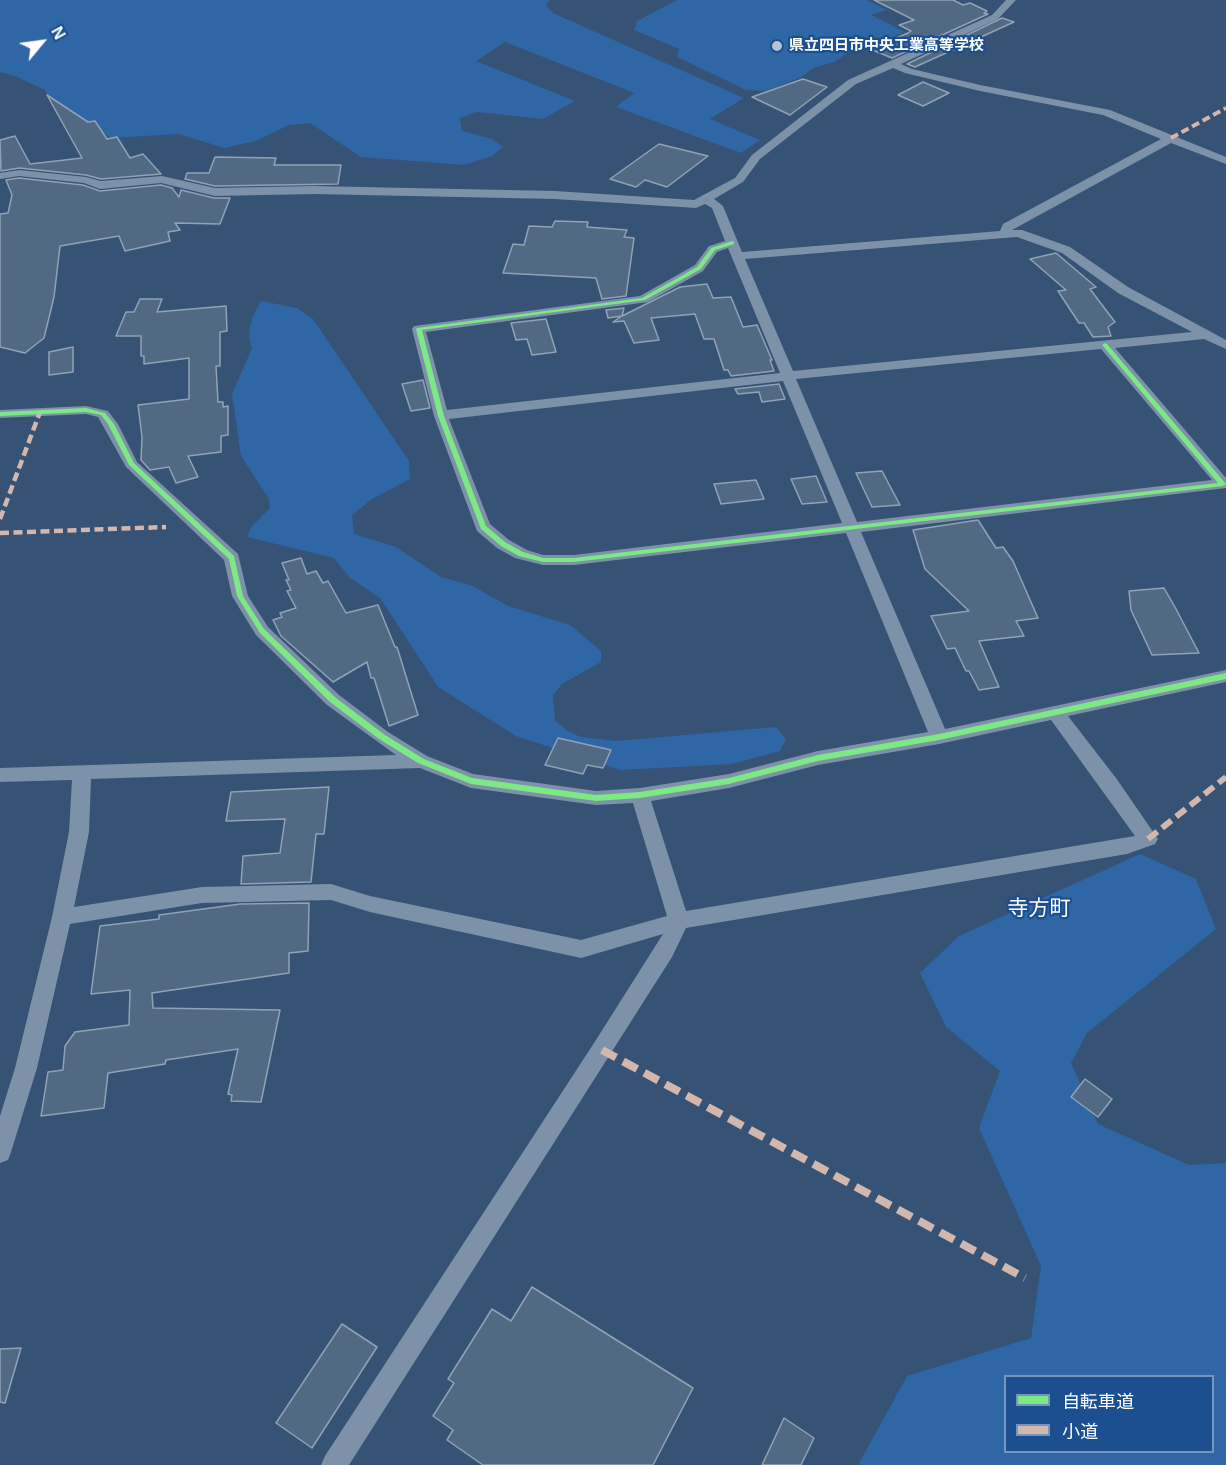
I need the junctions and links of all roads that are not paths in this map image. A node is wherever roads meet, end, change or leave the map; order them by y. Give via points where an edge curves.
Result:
1 (1011, 0) edge
2 (891, 63) junction
3 (1171, 138) junction
4 (1226, 160) edge
5 (0, 176) edge
6 (705, 199) junction
7 (1005, 233) junction
8 (732, 243) junction
9 (738, 256) junction
10 (1204, 335) junction
11 (1105, 345) junction
12 (1226, 345) edge
13 (787, 376) junction
14 (0, 414) edge
15 (443, 415) junction
16 (849, 526) junction
17 (1226, 676) edge
18 (1054, 711) junction
19 (939, 736) junction
20 (421, 761) junction
21 (82, 772) junction
22 (0, 775) edge
23 (640, 795) junction
24 (62, 917) junction
25 (680, 921) junction
26 (0, 1152) edge
27 (334, 1465) edge

1 - 2 street via 986,22
2 - 3 street via 990,90 1106,112
2 - 6 street via 852,82 756,157 739,180
3 - 4 street
3 - 7 street via 1007,227
5 - 6 street via 19,173 100,185 162,179 215,192 555,195 696,204
6 - 8 street via 717,206
7 - 9 street
7 - 10 street via 1018,233 1066,250 1123,290
8 - 9 street
8 - 15 street via 713,249 699,268 643,299 419,329
9 - 13 street
10 - 11 street
10 - 12 street
11 - 13 street
11 - 16 street via 1223,484
13 - 15 street
13 - 16 street
14 - 20 street via 86,410 103,414 130,464 232,558 240,596 262,631 333,699
15 - 16 street via 483,527 521,554 543,560 574,560
16 - 19 street
17 - 18 street
18 - 19 street
18 - 25 street via 1148,839 1127,846
19 - 23 street via 818,758 729,782
20 - 21 street
20 - 23 street via 471,781 596,798
21 - 22 street
21 - 24 street via 80,832
23 - 25 street
24 - 25 street via 202,895 331,892 370,904 581,949
24 - 26 street via 26,1068
25 - 27 street via 665,951

